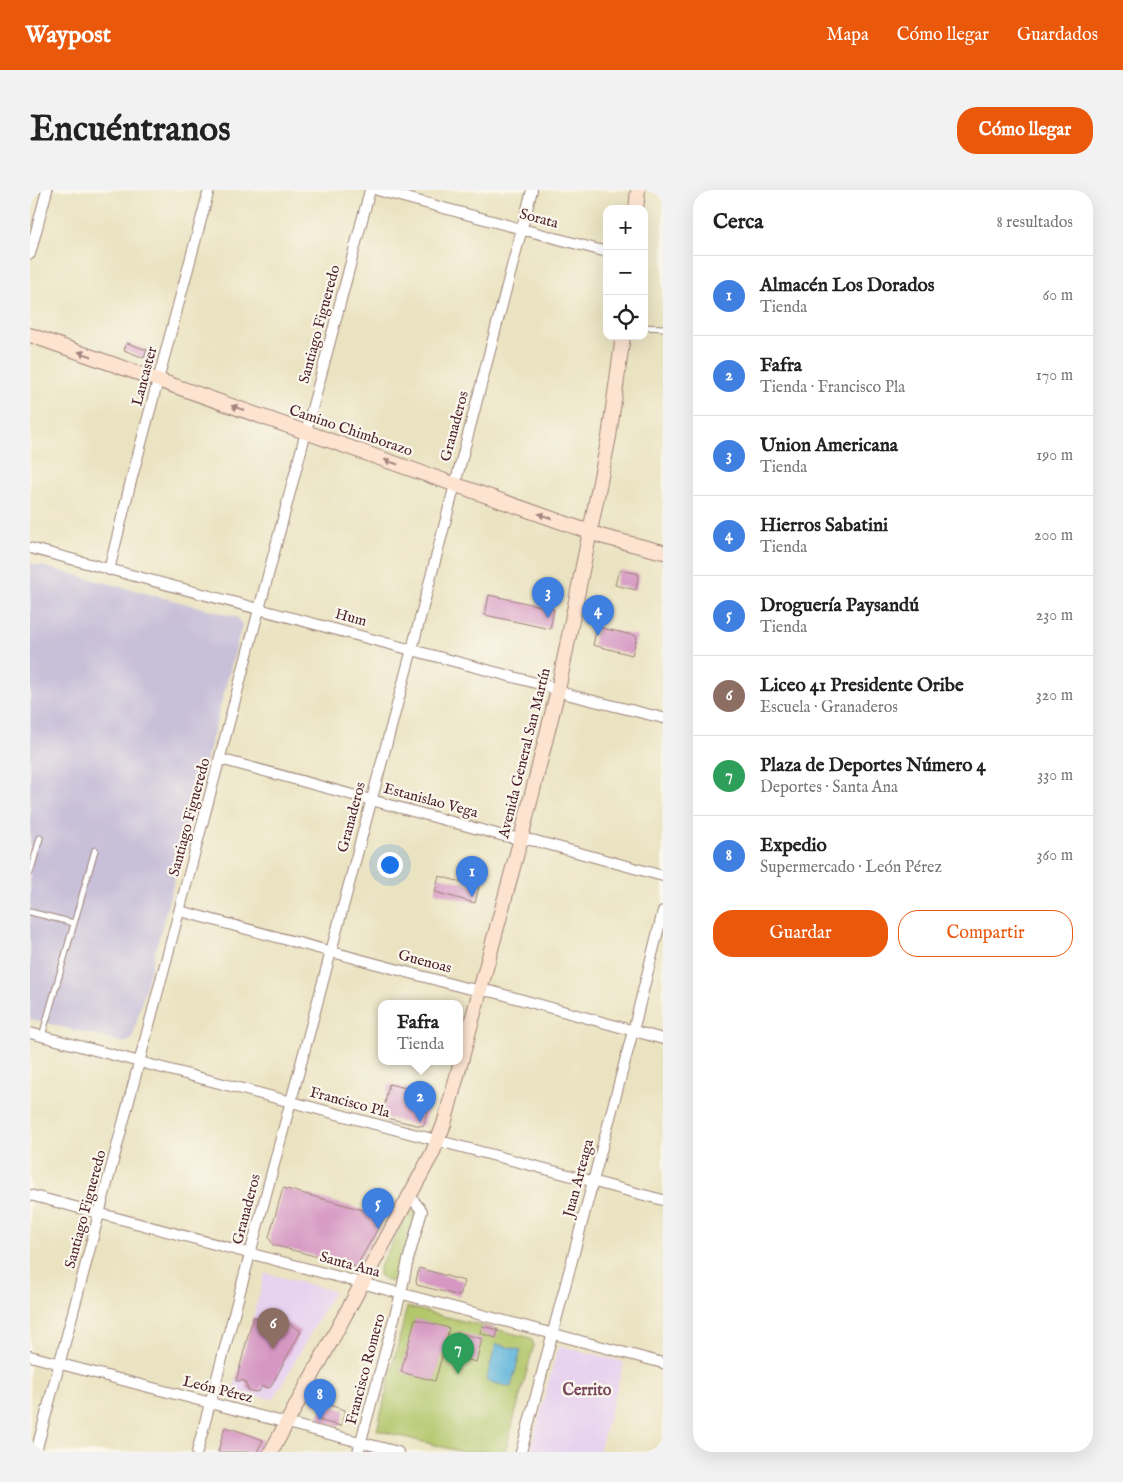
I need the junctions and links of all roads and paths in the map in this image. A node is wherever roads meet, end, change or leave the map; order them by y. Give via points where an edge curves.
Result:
1 (47, 190) edge
2 (209, 190) edge
3 (370, 190) edge
4 (377, 190) edge
5 (532, 190) edge
6 (638, 190) edge
7 (636, 205) edge
8 (522, 229) junction
9 (603, 251) edge
10 (30, 254) edge
11 (648, 327) edge
12 (663, 328) edge
13 (30, 335) edge
14 (622, 340) edge
15 (158, 380) junction
16 (306, 432) junction
17 (454, 484) junction
18 (591, 532) junction
19 (30, 548) edge
20 (663, 552) edge
21 (110, 570) junction
22 (260, 608) junction
23 (412, 649) junction
24 (558, 690) junction
25 (663, 718) edge
26 (220, 758) junction
27 (371, 799) junction
28 (40, 838) dead end
29 (521, 838) junction
30 (95, 850) dead end
31 (30, 874) edge
32 (663, 876) edge
33 (180, 911) junction
34 (663, 911) edge
35 (30, 912) edge
36 (74, 923) junction
37 (331, 951) junction
38 (481, 990) junction
39 (633, 1031) junction
40 (30, 1034) edge
41 (42, 1036) junction
42 (663, 1039) edge
43 (463, 1055) edge
44 (140, 1062) junction
45 (460, 1065) edge
46 (290, 1102) junction
47 (438, 1140) junction
48 (592, 1181) junction
49 (30, 1195) edge
50 (410, 1196) junction
51 (663, 1200) edge
52 (100, 1214) junction
53 (250, 1254) junction
54 (363, 1283) junction
55 (401, 1293) junction
56 (552, 1332) junction
57 (30, 1356) edge
58 (663, 1363) edge
59 (60, 1364) junction
60 (211, 1404) junction
61 (286, 1422) junction
62 (359, 1447) edge
63 (36, 1452) edge
64 (198, 1452) edge
65 (271, 1452) edge
66 (398, 1452) edge
67 (521, 1452) edge

1 - 10 street
2 - 15 street, Lancaster
3 - 16 street, Santiago Figueredo
4 - 8 street, Sorata
5 - 8 street, Granaderos
6 - 7 main road
8 - 9 street, Sorata
8 - 17 street, Granaderos
11 - 12 lane
15 -> 13 main road, Camino Chimborazo
14 - 18 main road, Avenida General San Martín
16 -> 15 main road, Camino Chimborazo
15 - 21 street, Lancaster
17 -> 16 main road, Camino Chimborazo
16 - 22 street, Santiago Figueredo
18 -> 17 main road, Camino Chimborazo
17 - 23 street, Granaderos
18 - 20 main road, Camino Chimborazo
18 - 24 main road, Avenida General San Martín
19 - 21 street, Hum
21 - 22 street, Hum
22 - 23 street, Hum
22 - 26 street, Santiago Figueredo
23 - 24 street, Hum
23 - 27 street, Granaderos
24 - 25 street, Hum
24 - 29 main road, Avenida General San Martín
26 - 27 street, Estanislao Vega
26 - 33 street, Santiago Figueredo
27 - 29 street, Estanislao Vega
27 - 37 street, Granaderos
28 - 31 lane
29 - 32 street, Estanislao Vega
29 - 38 main road, Avenida General San Martín
30 - 36 lane
33 - 37 street, Guenoas
33 - 44 street, Santiago Figueredo
34 - 39 street, Juan Arteaga
35 - 36 lane
36 - 41 lane
37 - 38 street, Guenoas
37 - 46 street, Granaderos
38 - 39 street, Guenoas
38 - 43 main road, Avenida General San Martín
39 - 42 street, Guenoas
39 - 48 street, Juan Arteaga
40 - 41 street, Francisco Pla
41 - 44 street, Francisco Pla
44 - 46 street, Francisco Pla
44 - 52 street, Santiago Figueredo
45 - 47 main road, Avenida General San Martín
46 - 47 street, Francisco Pla
46 - 53 street, Granaderos
47 - 48 street, Francisco Pla
47 - 50 main road, Avenida General San Martín
48 - 51 street, Francisco Pla
48 - 56 street, Juan Arteaga
49 - 52 street, Santa Ana
50 - 54 main road, Avenida General San Martín
50 - 55 street via 422,1211
52 - 53 street, Santa Ana
52 - 59 street, Santiago Figueredo
53 - 54 street, Santa Ana
53 - 60 street, Granaderos
54 - 55 street, Santa Ana
54 - 61 main road, Avenida General San Martín
55 - 56 street, Santa Ana
55 - 62 street, Francisco Romero
56 - 58 street, Santa Ana
56 - 67 street, Juan Arteaga
57 - 59 street, León Pérez
59 - 60 street, León Pérez
59 - 63 street, Santiago Figueredo
60 - 61 street, León Pérez
60 - 64 street, Granaderos
61 - 62 street, León Pérez
61 - 65 main road, Avenida General San Martín
62 - 66 street, León Pérez

